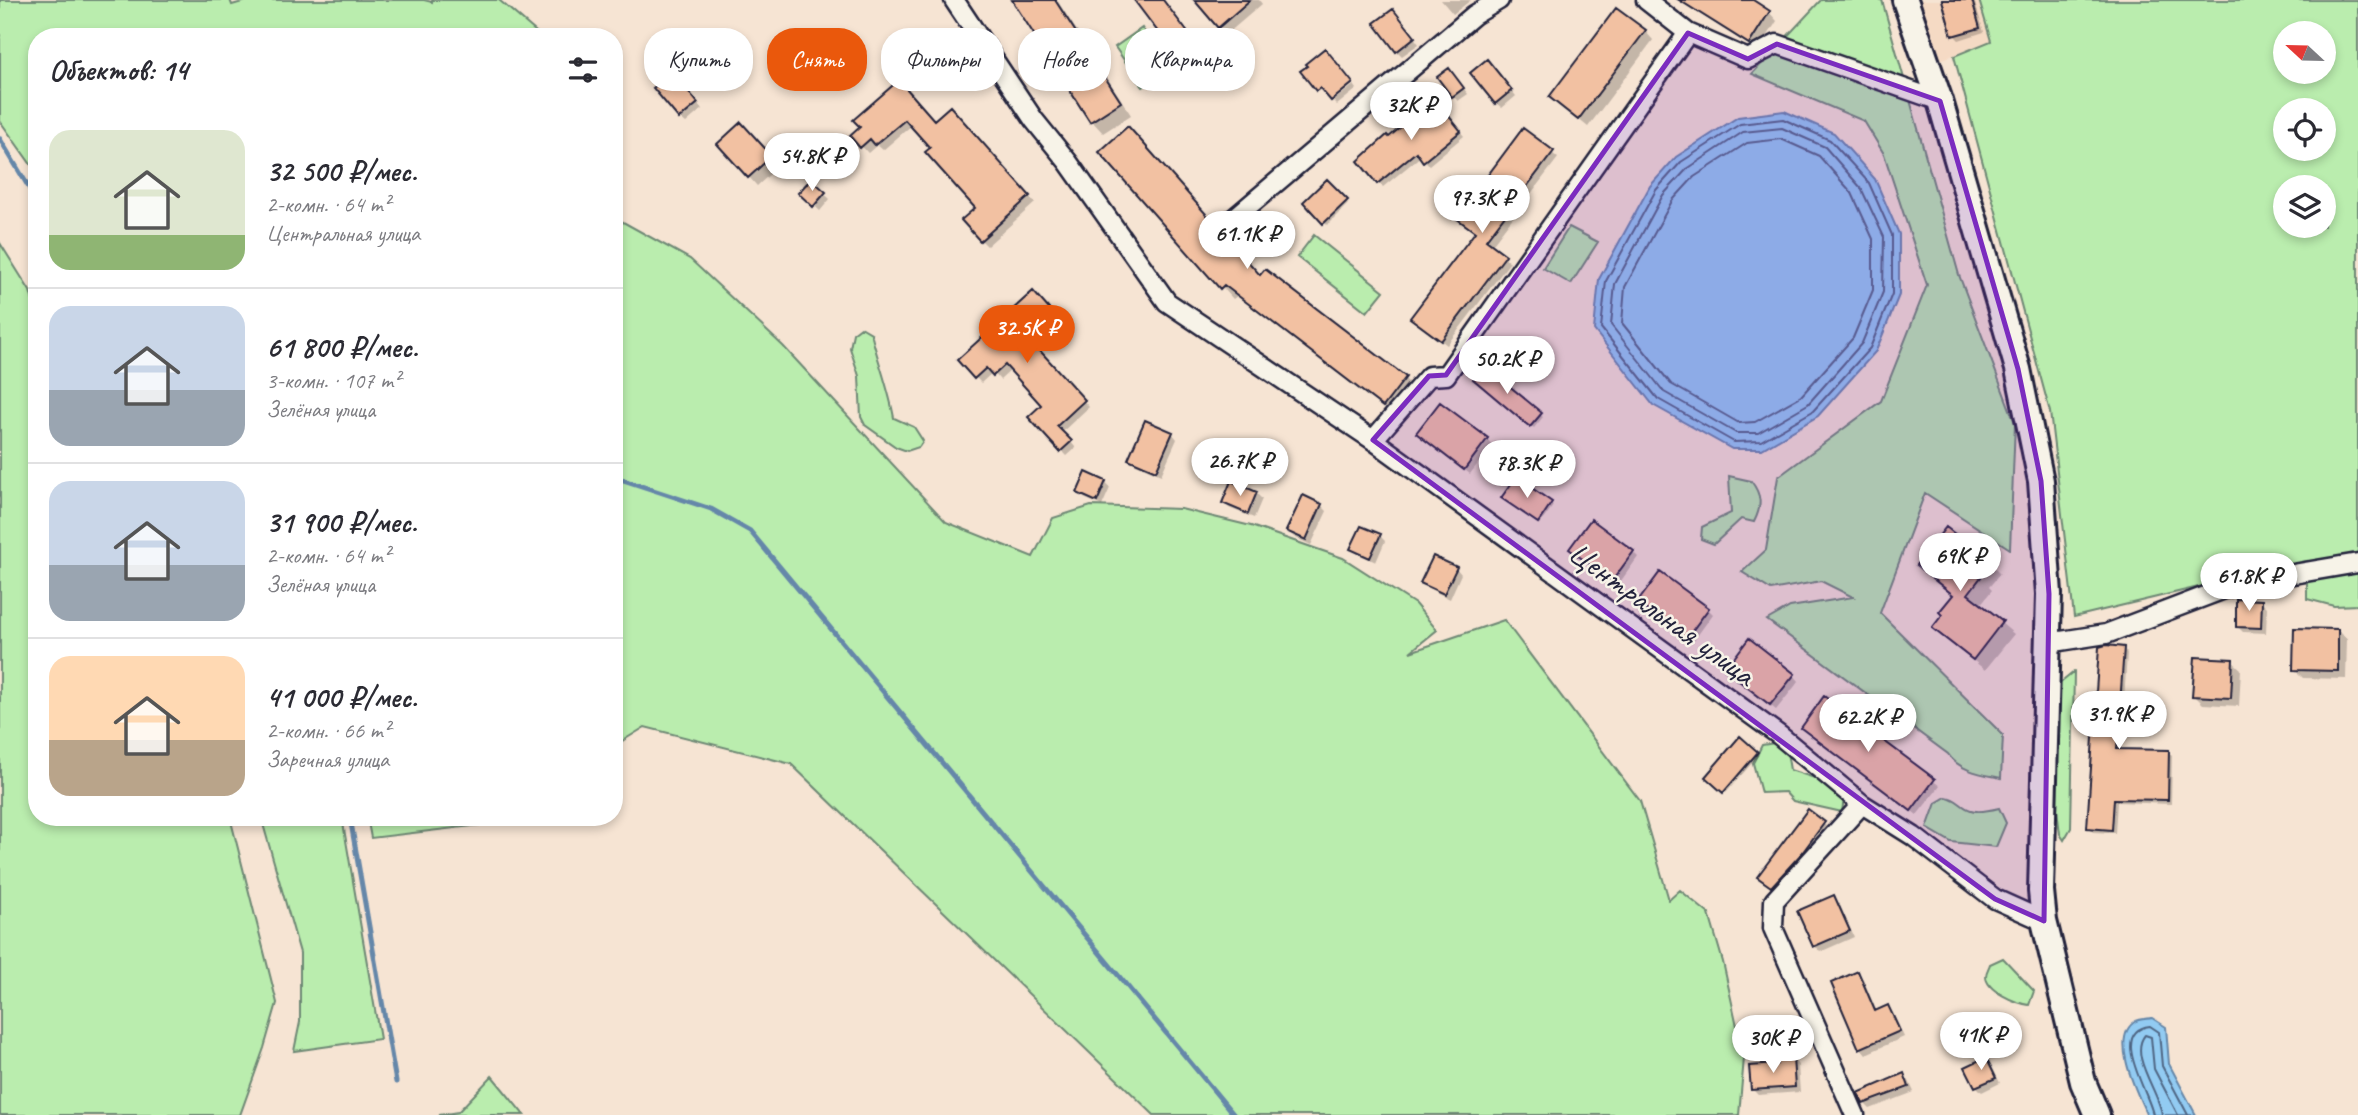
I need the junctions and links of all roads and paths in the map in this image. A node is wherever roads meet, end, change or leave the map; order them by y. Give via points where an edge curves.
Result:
1 (954, 0) edge
2 (1499, 0) edge
3 (1646, 0) edge
4 (1905, 0) edge
5 (1688, 33) junction
6 (1940, 101) junction
7 (1232, 220) dead end
8 (1373, 440) junction
9 (2358, 563) edge
10 (2048, 643) junction
11 (1862, 803) junction
12 (2044, 921) junction
13 (1855, 1115) edge
14 (2097, 1115) edge

1 - 8 street, Центральная улица via 1034,120 1167,302
2 - 7 street via 1474,15
3 - 5 street
4 - 6 street
5 - 6 street via 1748,59 1777,44
5 - 8 street via 1446,375 1429,376
6 - 10 street via 2018,369 2041,481
8 - 11 street, Центральная улица via 1779,735
9 - 10 street via 2241,583 2106,634
10 - 12 street
11 - 12 street, Центральная улица via 1995,899
11 - 13 street via 1774,901 1773,928
12 - 14 street via 2083,1082

